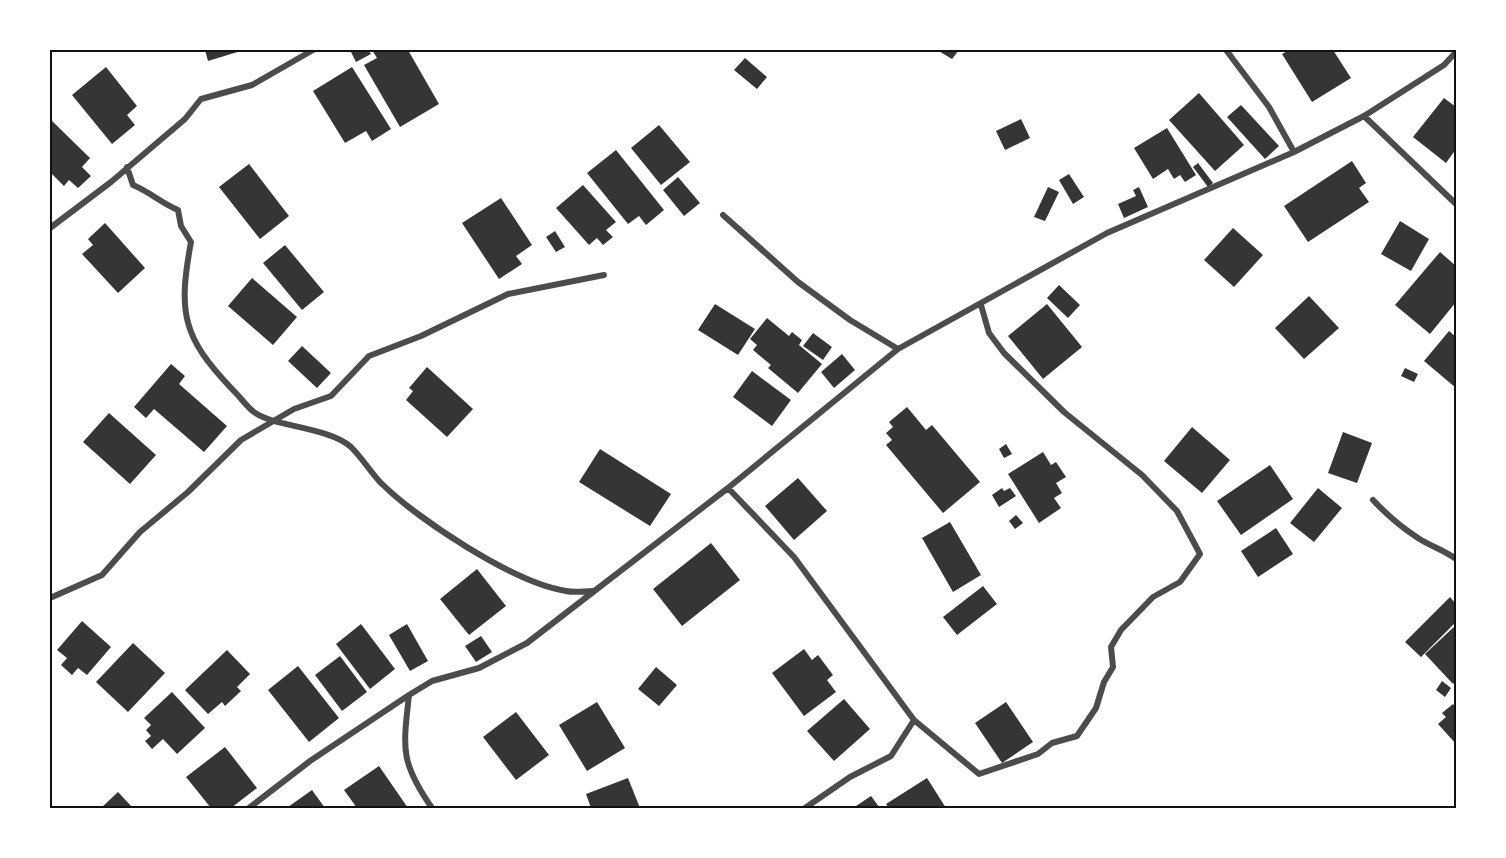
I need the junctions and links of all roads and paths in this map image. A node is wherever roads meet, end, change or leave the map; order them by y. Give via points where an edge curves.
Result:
1 (313, 50) edge
2 (1226, 50) edge
3 (1456, 52) edge
4 (1364, 116) junction
5 (1294, 152) junction
6 (126, 167) junction
7 (1456, 204) edge
8 (723, 214) dead end
9 (50, 228) edge
10 (604, 275) dead end
11 (981, 305) junction
12 (898, 349) junction
13 (276, 421) junction
14 (728, 488) junction
15 (1373, 500) dead end
16 (1456, 559) edge
17 (595, 591) junction
18 (50, 598) edge
19 (409, 695) junction
20 (915, 720) junction
21 (249, 808) edge
22 (432, 808) edge
23 (805, 808) edge

1 - 6 street via 252,85 201,99 185,119
2 - 5 street via 1269,107
3 - 4 street
4 - 5 street
4 - 7 street
5 - 11 street via 1107,233
6 - 9 street
6 - 13 street via 133,185 178,210 181,226 191,242 183,283 185,315 193,341 252,413
8 - 12 street via 798,282
10 - 13 street via 508,294 369,356 331,396 294,409
11 - 12 street
11 - 20 street via 989,333 1004,353 1064,412 1142,475 1177,511 1200,554 1180,582 1153,597 1121,630 1111,647 1113,667 1096,708 1077,736 979,774
12 - 14 street
13 - 17 street via 349,445 380,482 424,521 528,580 567,592
13 - 18 street via 241,440 140,532 102,575
14 - 17 street
14 - 20 street via 794,557
15 - 16 street via 1420,540
17 - 19 street via 527,643 479,668 432,681
19 - 21 street via 310,761
19 - 22 street via 404,748 414,783
20 - 23 street via 891,756 850,777

